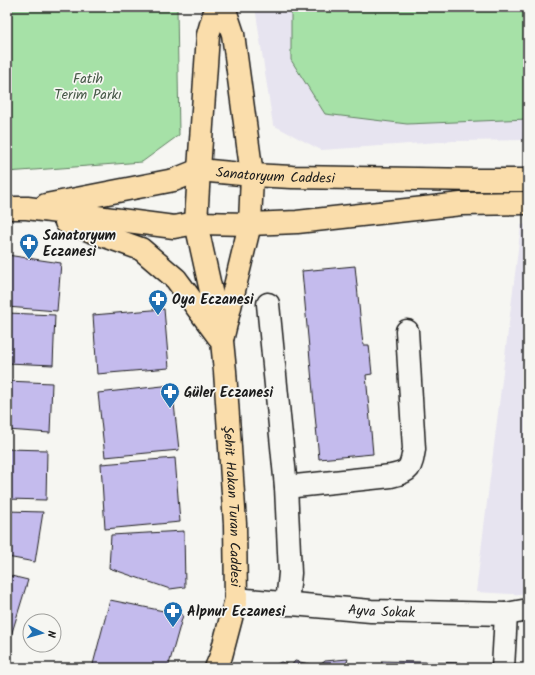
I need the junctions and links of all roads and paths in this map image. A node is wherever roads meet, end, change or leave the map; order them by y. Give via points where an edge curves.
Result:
1 (216, 7) edge
2 (224, 7) edge
3 (199, 170) junction
4 (252, 175) junction
5 (528, 180) edge
6 (528, 203) edge
7 (17, 208) edge
8 (196, 223) junction
9 (250, 224) junction
10 (268, 304) dead end
11 (407, 331) dead end
12 (222, 341) junction
13 (286, 487) junction
14 (236, 599) junction
15 (287, 604) junction
16 (528, 610) edge
17 (506, 614) junction
18 (216, 668) edge
19 (503, 668) edge

1 - 3 main road via 208,35
2 - 4 main road via 233,34
3 - 4 main road, Sanatoryum Caddesi
3 - 7 main road, Sanatoryum Caddesi via 174,180
3 - 8 main road
4 - 5 main road, Sanatoryum Caddesi
4 - 9 main road
6 - 9 main road via 461,204 297,222
7 - 8 main road via 174,227
7 - 12 main road via 141,250 176,279
8 - 9 main road
8 - 12 main road
9 - 12 main road
10 - 13 street
11 - 13 street via 414,449 412,464 403,474
12 - 14 main road, Şehit Hakan Turan Caddesi via 235,524
13 - 15 street via 290,573
14 - 15 street, Ayva Sokak
14 - 18 main road, Şehit Hakan Turan Caddesi
15 - 17 street, Ayva Sokak via 370,611
16 - 17 street, Ayva Sokak
17 - 19 street

